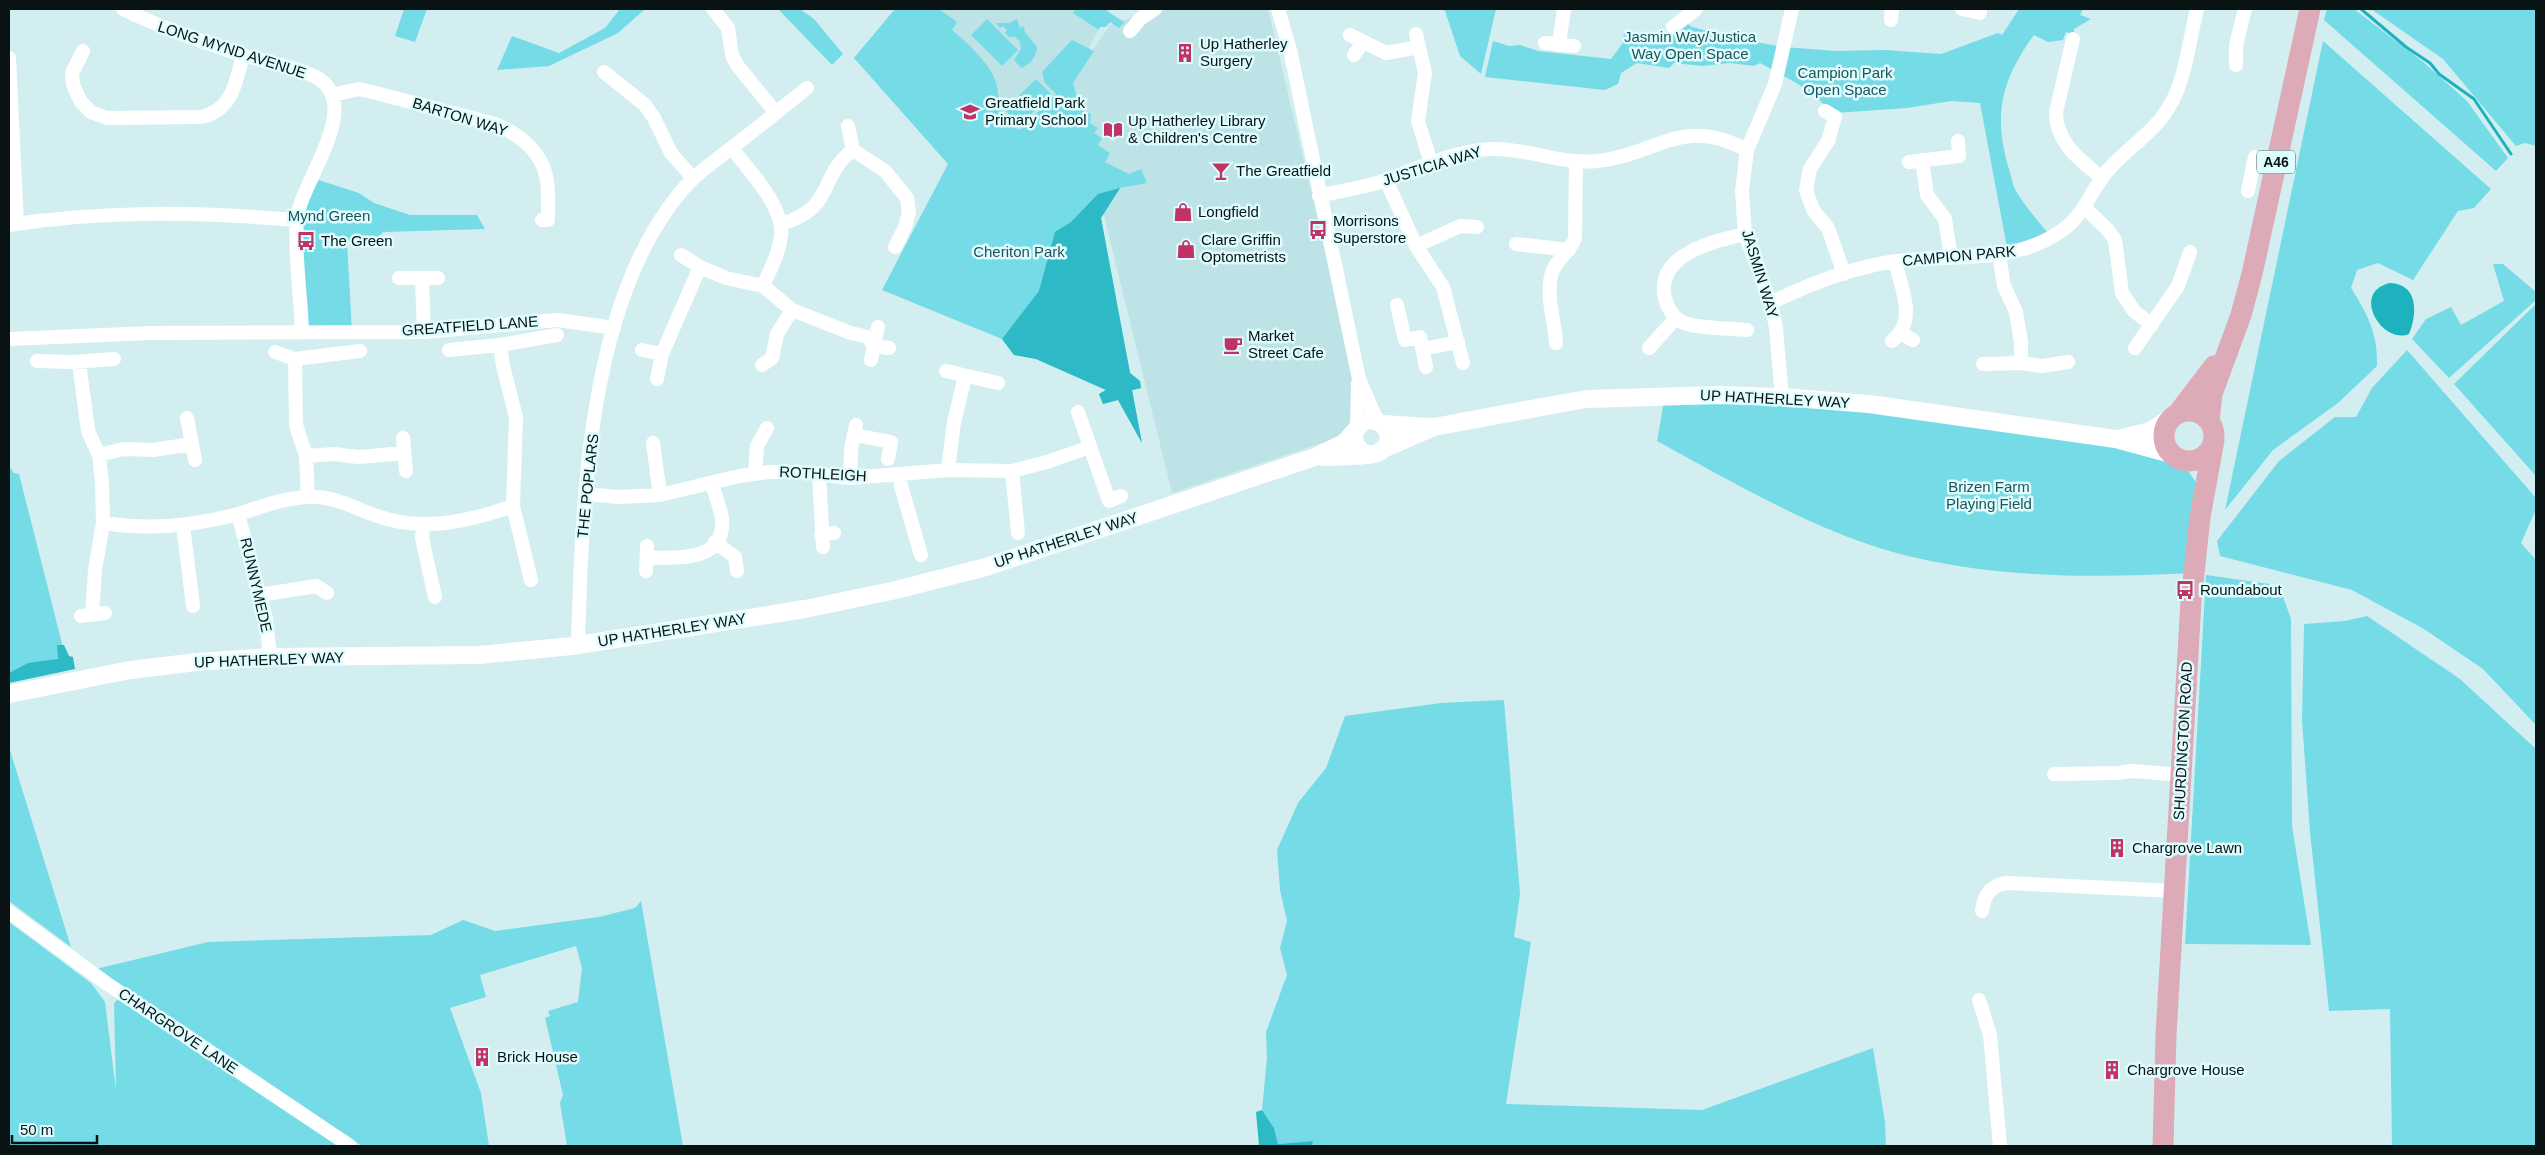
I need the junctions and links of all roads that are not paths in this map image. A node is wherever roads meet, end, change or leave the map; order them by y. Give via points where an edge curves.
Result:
1 (123, 9) edge
2 (713, 9) edge
3 (1155, 9) edge
4 (1278, 9) edge
5 (1564, 9) edge
6 (1696, 9) edge
7 (1792, 9) edge
8 (2198, 9) edge
9 (2245, 9) edge
10 (2310, 9) edge
11 (1957, 12) edge
12 (1980, 13) dead end
13 (1673, 27) dead end
14 (1130, 31) dead end
15 (1350, 34) dead end
16 (2073, 39) dead end
17 (1363, 42) junction
18 (1545, 43) dead end
19 (1559, 45) junction
20 (1574, 46) dead end
21 (83, 51) dead end
22 (243, 55) junction
23 (1354, 55) dead end
24 (9, 58) edge
25 (2236, 65) dead end
26 (604, 72) dead end
27 (807, 88) dead end
28 (332, 95) junction
29 (1825, 111) dead end
30 (776, 113) junction
31 (848, 126) dead end
32 (1958, 141) dead end
33 (732, 148) junction
34 (853, 150) junction
35 (1747, 150) junction
36 (2255, 157) dead end
37 (1576, 162) junction
38 (1431, 163) junction
39 (2251, 176) junction
40 (693, 178) junction
41 (2102, 178) junction
42 (1386, 180) junction
43 (2272, 180) junction
44 (2248, 191) dead end
45 (1320, 196) junction
46 (2085, 208) junction
47 (297, 220) junction
48 (542, 220) dead end
49 (781, 224) junction
50 (13, 225) edge
51 (1477, 227) dead end
52 (1745, 234) junction
53 (1516, 244) dead end
54 (1416, 246) junction
55 (895, 247) dead end
56 (1569, 250) junction
57 (2190, 252) dead end
58 (681, 255) dead end
59 (1999, 255) junction
60 (1951, 257) junction
61 (1895, 261) junction
62 (700, 266) junction
63 (1844, 274) junction
64 (399, 278) dead end
65 (422, 278) junction
66 (438, 278) dead end
67 (763, 286) junction
68 (1771, 303) junction
69 (1397, 305) dead end
70 (792, 310) junction
71 (2241, 315) junction
72 (1676, 318) junction
73 (2152, 325) junction
74 (614, 328) junction
75 (1746, 330) dead end
76 (302, 332) junction
77 (424, 332) junction
78 (557, 335) dead end
79 (1902, 338) dead end
80 (9, 339) edge
81 (871, 341) junction
82 (1458, 342) junction
83 (1556, 343) dead end
84 (500, 345) junction
85 (889, 348) dead end
86 (1649, 348) dead end
87 (2135, 348) dead end
88 (1423, 349) junction
89 (449, 350) dead end
90 (642, 350) dead end
91 (360, 351) dead end
92 (275, 352) dead end
93 (662, 354) junction
94 (114, 359) dead end
95 (296, 359) junction
96 (871, 360) dead end
97 (37, 361) dead end
98 (772, 361) dead end
99 (79, 362) junction
100 (2068, 362) dead end
101 (1463, 363) dead end
102 (2021, 363) junction
103 (1983, 364) dead end
104 (1426, 368) dead end
105 (946, 371) dead end
106 (965, 377) junction
107 (657, 379) dead end
108 (1359, 379) junction
109 (998, 383) dead end
110 (1782, 397) junction
111 (1078, 412) dead end
112 (2176, 415) junction
113 (187, 418) dead end
114 (1380, 422) junction
115 (1434, 427) junction
116 (767, 428) dead end
117 (1355, 429) junction
118 (2212, 430) junction
119 (403, 438) dead end
120 (2116, 439) junction
121 (653, 443) dead end
122 (192, 444) junction
123 (1090, 447) junction
124 (1375, 452) junction
125 (404, 453) junction
126 (99, 455) junction
127 (306, 456) junction
128 (2175, 457) junction
129 (1315, 458) junction
130 (888, 459) dead end
131 (195, 460) dead end
132 (948, 470) junction
133 (406, 471) dead end
134 (1012, 471) junction
135 (755, 473) junction
136 (819, 474) junction
137 (900, 474) junction
138 (850, 478) junction
139 (712, 484) junction
140 (584, 494) junction
141 (660, 496) junction
142 (1121, 496) dead end
143 (308, 497) junction
144 (513, 506) junction
145 (238, 514) junction
146 (2200, 517) junction
147 (103, 523) junction
148 (182, 525) junction
149 (423, 526) junction
150 (1018, 533) dead end
151 (826, 538) dead end
152 (715, 542) junction
153 (921, 555) dead end
154 (647, 558) dead end
155 (737, 571) dead end
156 (532, 574) dead end
157 (320, 585) dead end
158 (260, 595) junction
159 (435, 597) dead end
160 (193, 606) dead end
161 (92, 614) dead end
162 (578, 645) junction
163 (270, 657) junction
164 (9, 694) edge
165 (2054, 774) dead end
166 (2181, 775) junction
167 (2174, 891) junction
168 (1982, 911) dead end
169 (9, 912) edge
170 (1979, 1000) dead end
171 (350, 1146) edge
172 (2000, 1146) edge
173 (2163, 1146) edge

1 - 22 street, LONG MYND AVENUE via 151,23
2 - 30 street via 728,28 736,65
3 - 14 street
4 - 45 street via 1290,50
5 - 19 street
6 - 13 street
7 - 35 street, JASMIN WAY via 1775,84
8 - 41 street, CAMPION PARK via 2182,78 2170,106
9 - 25 street via 2236,45
10 - 43 main road, SHURDINGTON ROAD / A46
11 - 12 street
15 - 17 street
16 - 41 street via 2056,112 2057,124 2066,144
17 - 23 street
17 - 38 street via 1386,54 1418,40 1425,73 1418,120
18 - 19 street
19 - 20 street
21 - 22 street via 72,73 75,91 85,106 107,118 201,116 214,112 226,104 233,92
22 - 28 street, LONG MYND AVENUE via 314,77 325,84
24 - 50 street
26 - 40 street via 629,84 654,118 671,152
27 - 30 street
28 - 47 street via 335,108 329,135 298,209
28 - 48 street, BARTON WAY via 359,89 495,124 514,133 535,153 546,176 548,220
29 - 63 street via 1835,117 1828,141 1810,169 1806,190 1813,210 1828,228
30 - 33 street
31 - 34 street
32 - 60 street via 1959,156 1915,161 1927,195 1945,219
33 - 40 street
33 - 49 street via 775,208
34 - 49 street via 841,160 813,209 798,219
34 - 55 street via 886,171 910,195 905,227
35 - 37 street, JUSTICIA WAY via 1724,139 1694,135 1677,137 1616,158
35 - 52 street, JASMIN WAY via 1742,184
36 - 39 street
37 - 38 street, JUSTICIA WAY via 1494,149
37 - 56 street via 1575,233
38 - 42 street, JUSTICIA WAY
39 - 43 street
39 - 44 street
40 - 74 street via 647,240 631,274
41 - 46 street, CAMPION PARK
42 - 45 street, JUSTICIA WAY
42 - 54 street
43 - 71 main road, SHURDINGTON ROAD / A46
45 - 108 street
46 - 59 street, CAMPION PARK via 2052,238 2020,251
46 - 73 street via 2114,240 2124,299
47 - 50 street via 218,213 143,212
47 - 76 street
49 - 67 street via 782,236 775,261
51 - 54 street via 1458,220
52 - 68 street, JASMIN WAY
52 - 72 street via 1707,244 1680,257 1674,264 1666,276 1664,291 1667,305
53 - 56 street
54 - 82 street via 1443,286
56 - 83 street via 1557,262 1551,278 1550,294 1560,325
57 - 73 street via 2180,265 2178,286
58 - 62 street
59 - 60 street, CAMPION PARK
59 - 102 street via 2004,286 2016,312
60 - 61 street, CAMPION PARK
61 - 63 street, CAMPION PARK
61 - 79 street via 1907,312
62 - 67 street via 726,278
62 - 93 street
63 - 68 street, CAMPION PARK
64 - 65 street
65 - 66 street
65 - 77 street
67 - 70 street
68 - 110 street, JASMIN WAY via 1779,346
69 - 88 street via 1405,340 1420,337
70 - 81 street
70 - 98 street via 777,334
71 - 112 main road, SHURDINGTON ROAD / A46 via 2208,377
71 - 118 main road, SHURDINGTON ROAD / A46 via 2212,394
72 - 75 street via 1688,324
72 - 86 street
73 - 87 street
74 - 77 street, GREATFIELD LANE via 558,320
74 - 140 street, THE POPLARS via 600,386
76 - 77 street, GREATFIELD LANE
76 - 80 street, GREATFIELD LANE
78 - 84 street
81 - 85 street
81 - 96 street
82 - 88 street
82 - 101 street
84 - 89 street
84 - 144 street via 516,417
88 - 104 street
90 - 93 street
91 - 95 street
92 - 95 street
93 - 107 street
94 - 99 street
95 - 127 street via 296,425
97 - 99 street
99 - 126 street via 88,431
100 - 102 street via 2042,366
102 - 103 street
105 - 106 street
106 - 109 street
106 - 132 street via 954,422
108 - 114 street
108 - 117 street
110 - 115 street, UP HATHERLEY WAY via 1718,395 1587,399
110 - 120 street, UP HATHERLEY WAY via 1868,404
111 - 123 street
112 - 118 main road via 2198,412
112 - 120 street, UP HATHERLEY WAY via 2150,431
112 - 128 main road, SHURDINGTON ROAD via 2165,426 2163,438
113 - 122 street
114 - 115 street, UP HATHERLEY WAY
114 - 117 street via 1363,421
114 - 124 street via 1388,437
115 - 124 street, UP HATHERLEY WAY
116 - 135 street via 757,446
117 - 124 street via 1355,445 1359,450
117 - 129 street, UP HATHERLEY WAY via 1344,444
118 - 128 main road via 2211,449 2203,457 2192,461
118 - 146 main road, SHURDINGTON ROAD / A46
119 - 125 street
120 - 128 street, UP HATHERLEY WAY
121 - 141 street
122 - 126 street via 153,450 123,449
122 - 131 street
123 - 134 street, ROTHLEIGH
123 - 142 street via 1109,501
124 - 129 street, UP HATHERLEY WAY
125 - 127 street via 358,457 334,454
125 - 133 street
126 - 147 street
127 - 143 street
128 - 146 main road, SHURDINGTON ROAD / A46 via 2196,482
129 - 162 street, UP HATHERLEY WAY via 1023,555 905,588 805,609
130 - 138 street via 891,442 856,430
132 - 134 street, ROTHLEIGH
132 - 137 street, ROTHLEIGH
134 - 150 street
135 - 136 street, ROTHLEIGH
135 - 139 street, ROTHLEIGH
136 - 138 street, ROTHLEIGH
136 - 151 street
137 - 138 street, ROTHLEIGH
137 - 153 street
139 - 141 street, ROTHLEIGH
139 - 152 street via 722,519
140 - 141 street, ROTHLEIGH
140 - 162 street, THE POPLARS
143 - 145 street via 269,503
143 - 149 street via 341,500 385,519
144 - 149 street via 471,518
144 - 156 street
145 - 148 street
145 - 158 street, RUNNYMEDE
146 - 166 main road, SHURDINGTON ROAD / A46 via 2191,601
147 - 148 street via 142,527
147 - 161 street
148 - 160 street
149 - 159 street via 422,538
152 - 154 street via 698,556
152 - 155 street via 734,558
157 - 158 street
158 - 163 street, RUNNYMEDE
162 - 163 street, UP HATHERLEY WAY via 452,656
163 - 164 street, UP HATHERLEY WAY via 130,670
165 - 166 street via 2133,771
166 - 167 main road, SHURDINGTON ROAD / A46
167 - 168 street via 2006,883 1988,892
167 - 173 main road, SHURDINGTON ROAD / A46
169 - 171 street, CHARGROVE LANE via 106,983
170 - 172 street via 1990,1035

